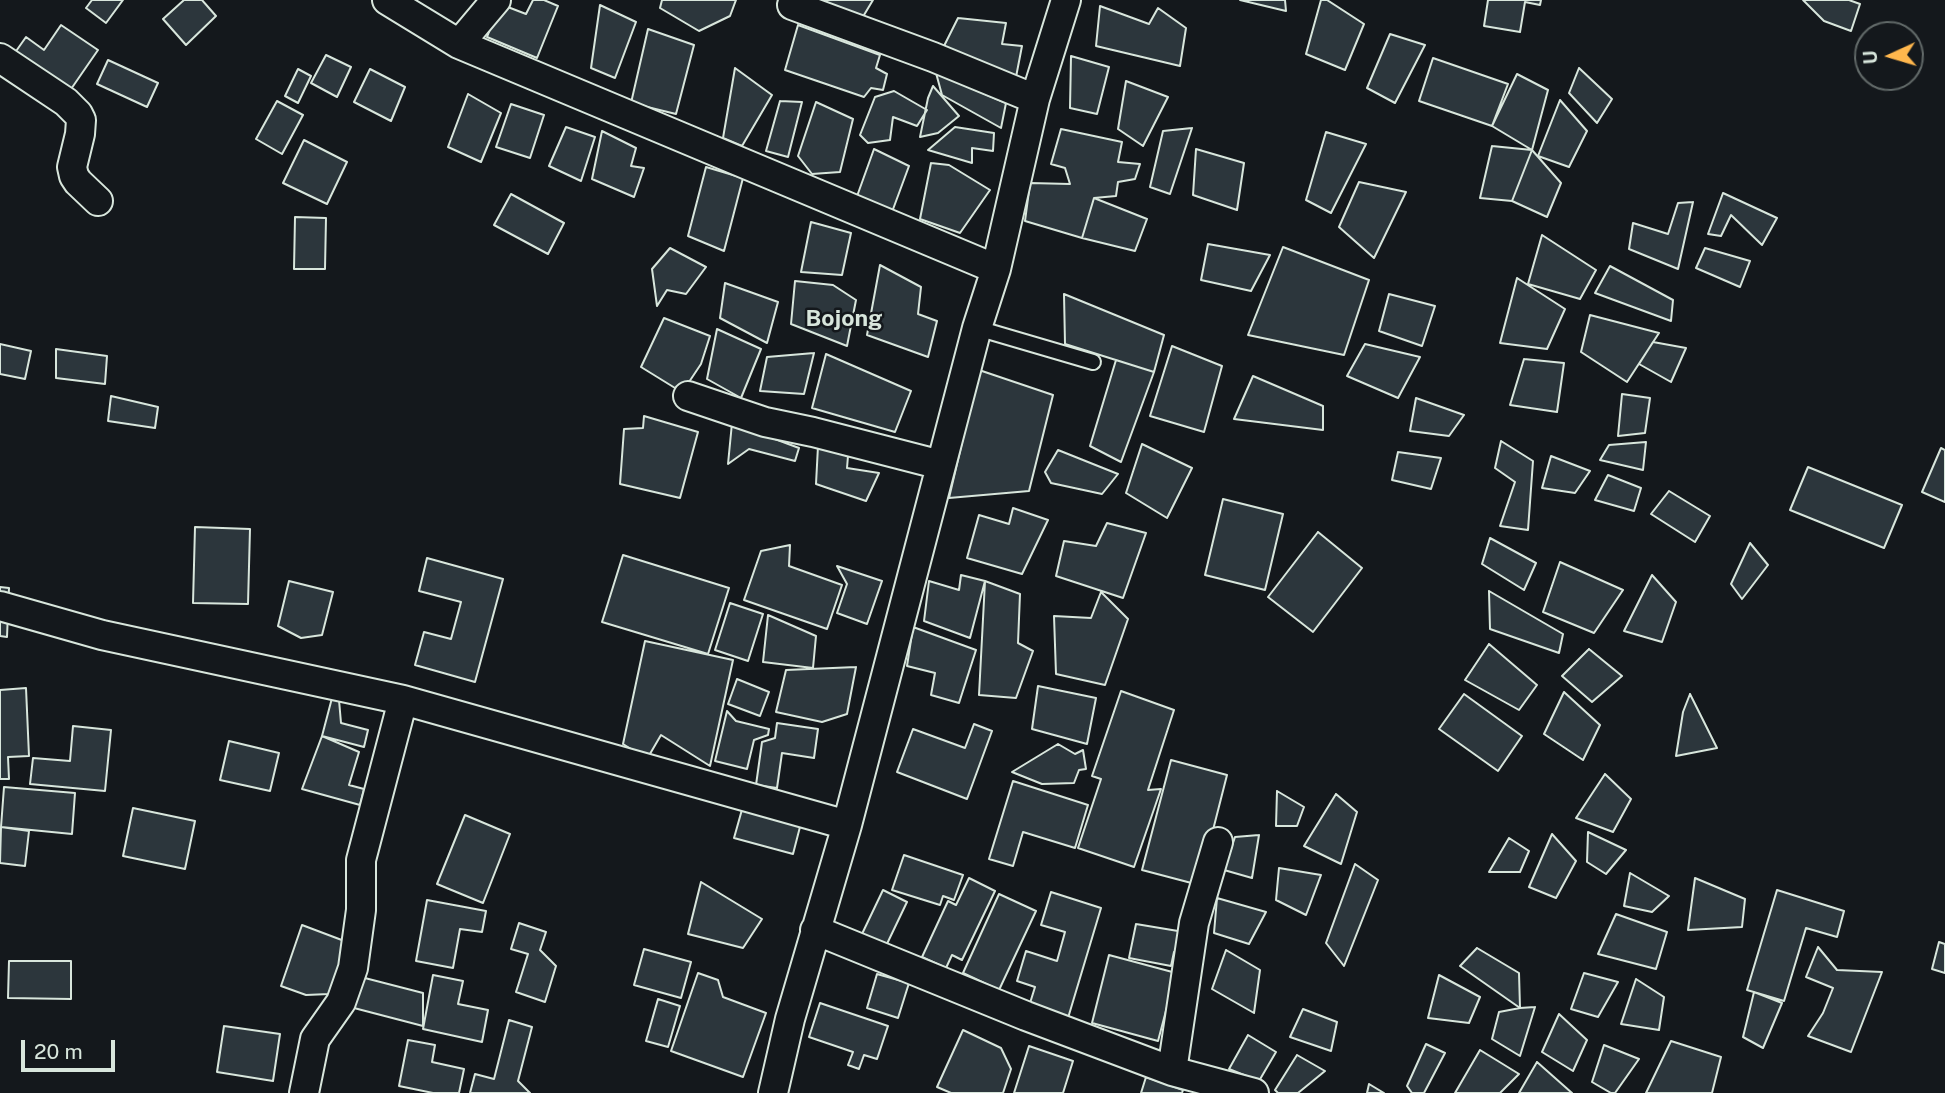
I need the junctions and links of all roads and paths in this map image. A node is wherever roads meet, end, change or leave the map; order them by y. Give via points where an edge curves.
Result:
1 (387, 0) edge
2 (496, 0) edge
3 (1066, 0) edge
4 (792, 5) dead end
5 (459, 44) junction
6 (0, 58) edge
7 (1035, 99) junction
8 (98, 201) dead end
9 (996, 269) junction
10 (977, 328) junction
11 (1093, 362) dead end
12 (688, 396) dead end
13 (941, 465) junction
14 (0, 606) edge
15 (403, 701) junction
16 (847, 825) junction
17 (1218, 842) dead end
18 (815, 930) junction
19 (1185, 1080) edge
20 (304, 1093) edge
21 (774, 1093) edge
22 (1254, 1093) edge

1 - 5 street
2 - 5 street
3 - 7 street
4 - 7 street
5 - 9 street
6 - 8 street via 78,114 74,176
7 - 9 street
9 - 10 street
10 - 11 lane
10 - 13 street
12 - 13 street via 765,422
13 - 16 street
14 - 15 street via 102,635
15 - 16 street
15 - 20 street via 360,860 361,910 353,968 341,1002 315,1038
16 - 18 street
17 - 19 street via 1194,923
18 - 19 street
18 - 21 street
19 - 22 street

